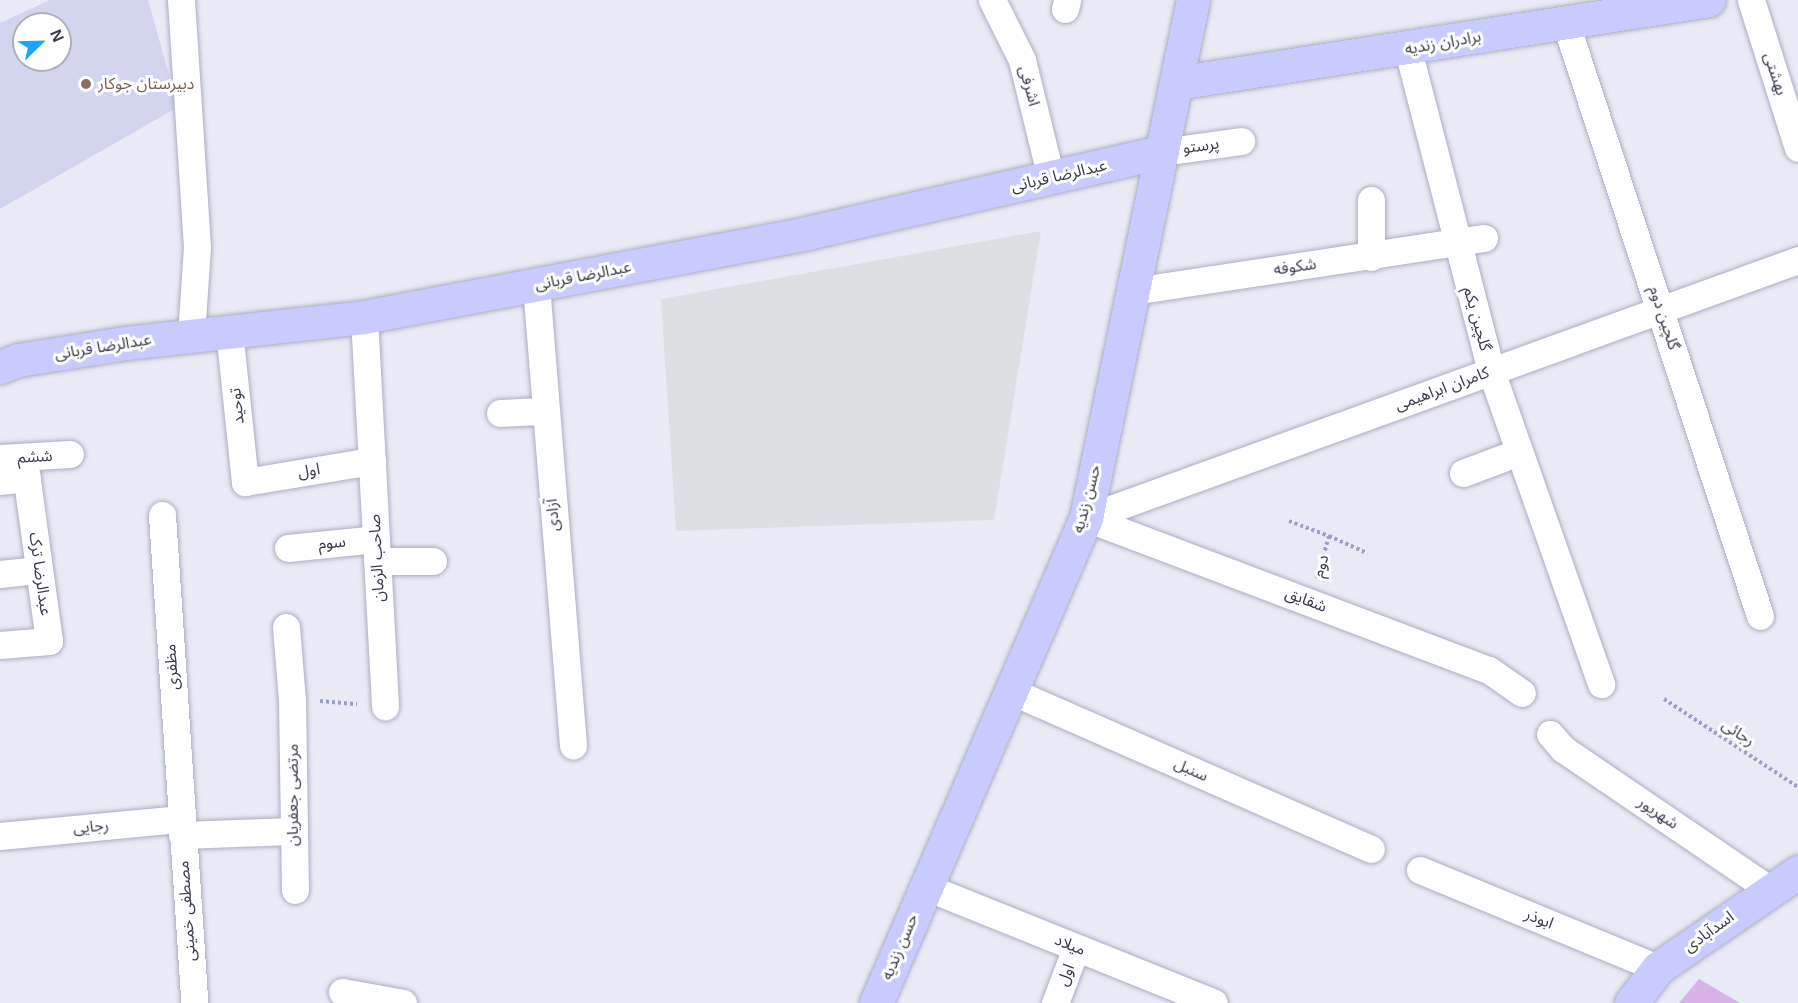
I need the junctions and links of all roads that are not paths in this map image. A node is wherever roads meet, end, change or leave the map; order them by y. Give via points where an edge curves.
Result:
1 (181, 0) edge
2 (992, 0) edge
3 (1193, 0) edge
4 (1709, 0) edge
5 (1751, 0) edge
6 (1565, 21) junction
7 (1408, 50) junction
8 (1176, 83) junction
9 (1241, 141) dead end
10 (1798, 148) edge
11 (1162, 152) junction
12 (1051, 177) junction
13 (1371, 200) dead end
14 (1484, 238) dead end
15 (1457, 244) junction
16 (1371, 257) junction
17 (1798, 260) edge
18 (536, 285) junction
19 (1133, 291) junction
20 (1661, 310) junction
21 (364, 317) junction
22 (229, 330) junction
23 (191, 334) junction
24 (0, 367) edge
25 (1491, 371) junction
26 (543, 411) junction
27 (500, 413) dead end
28 (1519, 452) junction
29 (70, 454) dead end
30 (372, 461) junction
31 (17, 465) edge
32 (1463, 472) dead end
33 (0, 481) edge
34 (245, 482) joint
35 (162, 515) dead end
36 (1086, 518) junction
37 (288, 548) dead end
38 (376, 550) junction
39 (433, 561) dead end
40 (39, 570) junction
41 (0, 574) edge
42 (1760, 616) dead end
43 (286, 627) dead end
44 (0, 645) edge
45 (1601, 684) dead end
46 (1011, 691) junction
47 (1522, 693) dead end
48 (385, 706) road end
49 (1550, 734) dead end
50 (573, 746) dead end
51 (182, 827) junction
52 (292, 831) junction
53 (0, 836) edge
54 (1371, 849) dead end
55 (1420, 870) dead end
56 (1798, 872) edge
57 (926, 887) junction
58 (1769, 889) junction
59 (295, 890) dead end
60 (1076, 948) junction
61 (1658, 968) junction
62 (342, 992) dead end
63 (194, 1003) edge
64 (403, 1003) edge
65 (876, 1003) edge
66 (1055, 1003) edge
67 (1214, 1003) edge
68 (1631, 1003) edge

1 - 23 street via 197,247
2 - 12 street, اشرفی via 1022,60
3 - 8 street, حسن زندیه
4 - 6 street, برادران زندیه
5 - 10 street, بهشتی
6 - 7 street, برادران زندیه
6 - 20 street, گلچین دوم
7 - 8 street, برادران زندیه
7 - 15 street, گلچین یکم
8 - 11 street, حسن زندیه
9 - 11 street, پرستو
11 - 12 street, عبدالرضا قربانی
11 - 19 street, حسن زندیه
12 - 18 street, عبدالرضا قربانی via 807,233
13 - 16 street
14 - 15 street
15 - 16 street, شکوفه
15 - 25 street, گلچین یکم
16 - 19 street, شکوفه
17 - 20 street, کامران ابراهیمی
18 - 21 street, عبدالرضا قربانی
18 - 26 street, آزادی
19 - 36 street, حسن زندیه
20 - 25 street, کامران ابراهیمی
20 - 42 street, گلچین دوم
21 - 22 street, عبدالرضا قربانی
21 - 30 street, صاحب الزمان
22 - 23 street, عبدالرضا قربانی
22 - 34 street, توحید
23 - 24 street, عبدالرضا قربانی via 18,360
25 - 28 street, گلچین یکم
25 - 36 street, کامران ابراهیمی
26 - 27 street
26 - 50 street, آزادی
28 - 32 street
28 - 45 street, گلچین یکم
29 - 31 street, ششم
30 - 34 street, اول
30 - 38 street, صاحب الزمان
31 - 33 street, ششم
31 - 40 street, عبدالرضا ترک
35 - 51 street, مظفری
36 - 46 street, حسن زندیه
36 - 47 street, شقایق via 1489,670
37 - 38 street, سوم
38 - 39 street
38 - 48 street, صاحب الزمان
40 - 41 street
40 - 44 street, عبدالرضا ترک via 49,640
43 - 52 street, مرتضی جعفریان via 292,700
46 - 54 street, سنبل
46 - 57 street, حسن زندیه
49 - 58 street, شهریور via 1563,749
51 - 52 street, رجایی
51 - 53 street, رجایی
51 - 63 street, مصطفی خمینی
52 - 59 street, مرتضی جعفریان
55 - 61 street, ابوذر
56 - 58 street, اسدآبادی
57 - 60 street, میلاد
57 - 65 street, حسن زندیه
58 - 61 street, اسدآبادی
60 - 66 street, اول
60 - 67 street, میلاد
61 - 68 street, اسدآبادی
62 - 64 street

